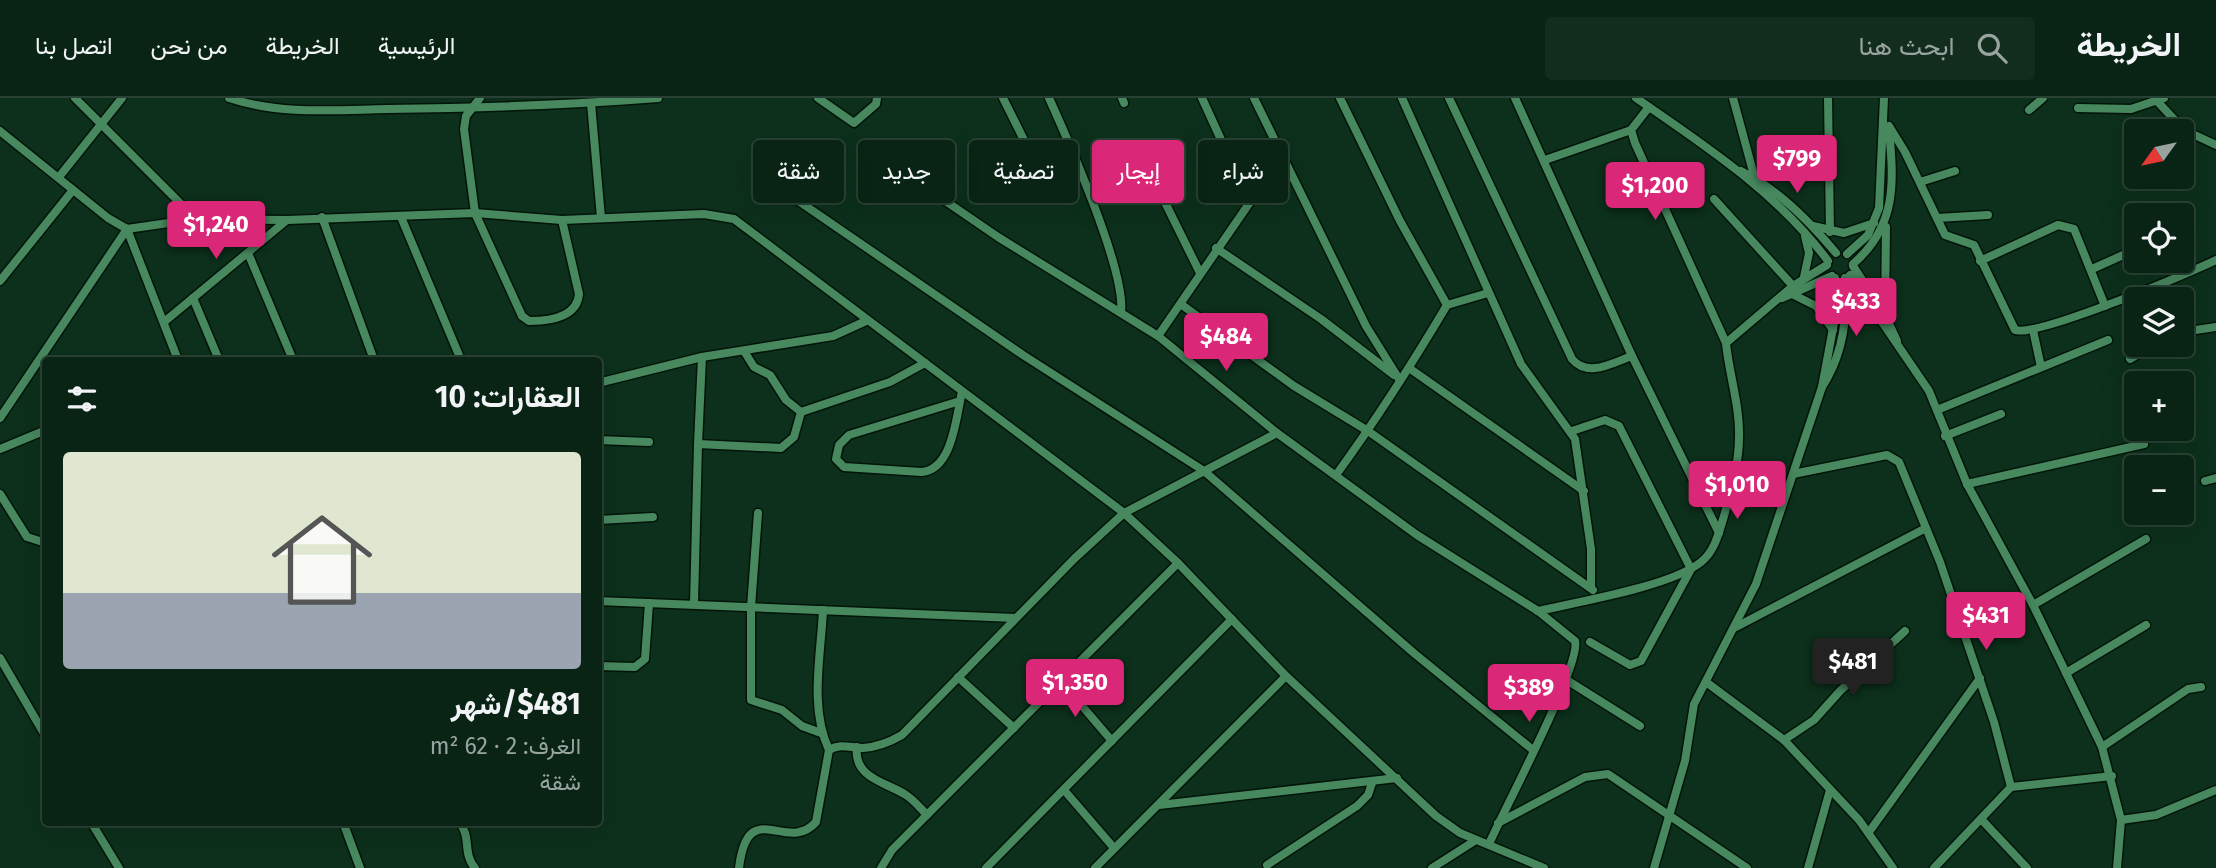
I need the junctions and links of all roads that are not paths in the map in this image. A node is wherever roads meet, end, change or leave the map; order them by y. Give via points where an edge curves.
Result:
1 (75, 98) edge
2 (122, 98) edge
3 (229, 98) edge
4 (480, 98) edge
5 (658, 98) edge
6 (818, 98) edge
7 (877, 98) edge
8 (1003, 98) edge
9 (1049, 98) edge
10 (1202, 98) edge
11 (1254, 98) edge
12 (1340, 98) edge
13 (1402, 98) edge
14 (1450, 98) edge
15 (1515, 98) edge
16 (1636, 98) edge
17 (1733, 98) edge
18 (1828, 98) edge
19 (1884, 98) edge
20 (2043, 98) edge
21 (2161, 100) edge
22 (591, 103) junction
23 (1649, 107) junction
24 (471, 108) junction
25 (2078, 108) dead end
26 (2029, 110) dead end
27 (1885, 112) junction
28 (103, 122) junction
29 (1888, 125) junction
30 (1632, 130) junction
31 (0, 131) edge
32 (1024, 140) edge
33 (1221, 140) edge
34 (1275, 140) edge
35 (2216, 145) edge
36 (1545, 160) junction
37 (1288, 167) edge
38 (1955, 171) dead end
39 (59, 177) junction
40 (1754, 182) junction
41 (1920, 182) junction
42 (73, 190) junction
43 (1714, 200) dead end
44 (801, 203) edge
45 (948, 203) edge
46 (1166, 203) edge
47 (1248, 203) edge
48 (475, 213) junction
49 (1988, 215) dead end
50 (322, 217) junction
51 (401, 217) junction
52 (601, 218) junction
53 (1937, 218) junction
54 (196, 219) junction
55 (287, 220) junction
56 (562, 220) junction
57 (1886, 221) junction
58 (1874, 223) junction
59 (1807, 228) junction
60 (127, 229) junction
61 (1830, 232) junction
62 (1216, 248) junction
63 (248, 253) junction
64 (1836, 253) junction
65 (1847, 254) junction
66 (2124, 255) edge
67 (2216, 260) edge
68 (1980, 261) junction
69 (1827, 263) junction
70 (2091, 269) junction
71 (1200, 272) junction
72 (1845, 273) junction
73 (1804, 277) junction
74 (0, 281) edge
75 (1792, 290) junction
76 (1488, 293) junction
77 (193, 298) junction
78 (1447, 304) junction
79 (1182, 305) junction
80 (2105, 306) junction
81 (1121, 312) junction
82 (1882, 316) junction
83 (1846, 319) junction
84 (866, 321) junction
85 (164, 323) junction
86 (2216, 327) edge
87 (1834, 330) junction
88 (2033, 330) junction
89 (2194, 330) edge
90 (1158, 336) junction
91 (2108, 340) dead end
92 (1726, 343) junction
93 (744, 351) junction
94 (1632, 356) junction
95 (177, 357) edge
96 (218, 357) edge
97 (291, 357) edge
98 (372, 357) edge
99 (460, 357) edge
100 (702, 357) junction
101 (2133, 357) edge
102 (2130, 359) dead end
103 (925, 362) junction
104 (2041, 366) junction
105 (1409, 368) junction
106 (1399, 379) junction
107 (602, 382) edge
108 (1822, 387) junction
109 (961, 396) junction
110 (1937, 410) junction
111 (801, 412) junction
112 (2001, 414) dead end
113 (0, 418) edge
114 (1368, 431) junction
115 (1572, 431) junction
116 (42, 432) edge
117 (1277, 433) junction
118 (1945, 436) junction
119 (602, 439) edge
120 (649, 442) dead end
121 (698, 444) junction
122 (2144, 444) dead end
123 (0, 449) edge
124 (1204, 471) junction
125 (1793, 474) junction
126 (1336, 475) junction
127 (2216, 478) edge
128 (2204, 481) dead end
129 (1967, 484) junction
130 (1584, 491) junction
131 (0, 494) edge
132 (758, 513) dead end
133 (1124, 513) junction
134 (653, 517) dead end
135 (602, 520) edge
136 (1926, 528) junction
137 (1719, 533) junction
138 (2146, 539) dead end
139 (42, 542) edge
140 (1178, 563) junction
141 (1691, 569) junction
142 (1591, 588) junction
143 (1601, 596) junction
144 (602, 601) edge
145 (649, 603) junction
146 (694, 604) junction
147 (2033, 605) junction
148 (751, 607) junction
149 (823, 610) junction
150 (1538, 611) junction
151 (1015, 618) junction
152 (1232, 619) junction
153 (2146, 625) dead end
154 (1735, 628) junction
155 (1905, 632) dead end
156 (1590, 642) dead end
157 (0, 658) edge
158 (602, 666) edge
159 (2066, 673) junction
160 (1286, 676) junction
161 (958, 677) junction
162 (1980, 678) junction
163 (1059, 679) junction
164 (1565, 679) junction
165 (1706, 682) junction
166 (2201, 687) dead end
167 (1640, 726) dead end
168 (1014, 728) junction
169 (42, 730) edge
170 (821, 733) junction
171 (1784, 740) junction
172 (1112, 741) junction
173 (857, 747) junction
174 (2102, 747) junction
175 (829, 750) junction
176 (1533, 750) junction
177 (2112, 776) junction
178 (1397, 778) junction
179 (1372, 783) junction
180 (2011, 787) junction
181 (1064, 790) junction
182 (1830, 790) junction
183 (2216, 790) edge
184 (1159, 805) junction
185 (927, 815) junction
186 (1670, 817) junction
187 (1981, 819) junction
188 (2120, 820) junction
189 (1498, 822) junction
190 (93, 826) edge
191 (344, 826) edge
192 (462, 826) edge
193 (1869, 832) junction
194 (1476, 840) junction
195 (1489, 844) junction
196 (1114, 848) junction
197 (1266, 865) dead end
198 (1892, 867) edge
199 (119, 868) edge
200 (360, 868) edge
201 (475, 868) edge
202 (739, 868) edge
203 (880, 868) edge
204 (986, 868) edge
205 (1095, 868) edge
206 (1432, 868) edge
207 (1544, 868) edge
208 (1654, 868) edge
209 (1747, 868) edge
210 (1808, 868) edge
211 (1934, 868) edge
212 (2027, 868) edge
213 (2117, 868) edge

1 - 28 street
2 - 28 street
3 - 24 street via 284,110
4 - 24 street
5 - 22 street
6 - 7 street via 854,124
8 - 32 street
9 - 81 street via 1121,284
10 - 33 street
11 - 34 street
12 - 78 street
13 - 76 street
14 - 94 street via 1572,359 1584,369 1592,369
15 - 36 street
16 - 23 street
17 - 40 street
18 - 61 street
19 - 27 street
20 - 26 street
21 - 25 street via 2131,109
21 - 35 street via 2184,130
22 - 24 street
22 - 52 street
23 - 30 street
23 - 40 street
24 - 48 street via 464,129
27 - 29 street
27 - 58 street via 1882,193
28 - 39 street
28 - 54 street
29 - 41 street
29 - 57 street via 1891,180
30 - 36 street
30 - 92 street
31 - 39 street
36 - 94 street
37 - 106 street via 1366,326
38 - 41 street
39 - 42 street
40 - 59 street
41 - 53 street
42 - 60 street
42 - 74 street
43 - 75 street
44 - 124 street via 1023,355
45 - 81 street
46 - 71 street
47 - 62 street
48 - 51 street
48 - 56 street
48 - 56 street via 522,316 529,321 554,318 577,305 579,295
49 - 53 street
50 - 51 street
50 - 55 street
50 - 98 street
51 - 99 street
52 - 56 street
52 - 84 street via 704,214 734,219
53 - 68 street via 1946,236 1972,243
54 - 55 street
54 - 60 street
55 - 63 street
57 - 72 street via 1878,237
57 - 82 street
58 - 61 street via 1852,232
58 - 65 street
59 - 61 street
59 - 64 street
59 - 69 street
59 - 73 street via 1809,253
60 - 85 street
60 - 113 street
62 - 71 street
62 - 106 street
63 - 77 street
63 - 97 street
64 - 65 street
64 - 69 street
65 - 72 street
66 - 70 street
67 - 80 street
68 - 70 street via 2064,224 2074,229
68 - 88 street via 2012,328
69 - 72 street
69 - 73 street
70 - 80 street
71 - 79 street
72 - 75 street
72 - 82 street
72 - 83 street
72 - 87 street
73 - 75 street
75 - 87 street via 1816,306
75 - 92 street
76 - 78 street
76 - 115 street via 1527,375
77 - 85 street
77 - 96 street
78 - 105 street
79 - 90 street
79 - 114 street via 1294,386
80 - 88 street
81 - 90 street
82 - 83 street via 1857,312
82 - 110 street
83 - 108 street
84 - 93 street via 833,336
84 - 103 street
85 - 95 street
86 - 89 street
87 - 108 street
88 - 104 street
90 - 117 street
91 - 104 street
92 - 137 street via 1740,435
93 - 100 street
93 - 111 street via 754,367 770,375 786,400
94 - 137 street
100 - 107 street
100 - 121 street
101 - 102 street
103 - 109 street
103 - 111 street via 890,382
104 - 110 street
105 - 106 street
105 - 130 street
106 - 114 street
108 - 125 street
109 - 109 street via 849,435 839,445 836,459 844,467 933,470 946,452
109 - 133 street
110 - 118 street
111 - 121 street via 794,437 781,448
112 - 118 street
114 - 126 street
114 - 142 street
115 - 130 street
115 - 141 street via 1605,420 1619,426
116 - 123 street
117 - 124 street
117 - 126 street
118 - 129 street
119 - 120 street
121 - 146 street
122 - 129 street
124 - 133 street
124 - 176 street
125 - 136 street via 1892,455 1903,469
125 - 154 street via 1772,542
126 - 150 street via 1417,535
127 - 128 street
129 - 147 street
130 - 142 street
131 - 139 street via 27,537
132 - 148 street
133 - 140 street
133 - 151 street
134 - 135 street
136 - 154 street
136 - 162 street
137 - 141 street via 1709,554
138 - 147 street
140 - 152 street
140 - 163 street
141 - 143 street
141 - 156 street via 1641,661 1630,665
142 - 143 street
143 - 150 street
144 - 145 street
145 - 146 street
145 - 158 street via 645,659 635,667
146 - 148 street
147 - 159 street
148 - 149 street
148 - 170 street via 751,700 782,710 802,726
149 - 151 street
149 - 170 street via 817,705
150 - 164 street via 1575,641 1577,651
151 - 161 street
152 - 160 street
152 - 172 street
153 - 159 street
154 - 165 street
155 - 171 street via 1814,720
157 - 169 street
159 - 174 street
160 - 178 street
160 - 184 street
161 - 168 street
161 - 173 street via 902,735 888,743
162 - 180 street
162 - 193 street
163 - 168 street
163 - 172 street
164 - 167 street
164 - 176 street
165 - 171 street
165 - 186 street via 1694,704
166 - 174 street via 2188,689
168 - 185 street
170 - 175 street
171 - 182 street
172 - 181 street
173 - 175 street
173 - 185 street via 857,762 866,774 908,796
174 - 177 street
175 - 202 street via 816,822 806,830 758,829 750,833 742,844
176 - 189 street
177 - 180 street
177 - 188 street
178 - 179 street
178 - 194 street via 1436,816
179 - 184 street
179 - 197 street via 1357,806
180 - 187 street
181 - 196 street
181 - 204 street
182 - 193 street
182 - 210 street
183 - 188 street via 2155,816
184 - 196 street
185 - 203 street
186 - 189 street via 1600,773
186 - 208 street
186 - 209 street
187 - 211 street
187 - 212 street
188 - 213 street
189 - 195 street
190 - 199 street
191 - 200 street
192 - 201 street via 467,833 467,858
193 - 198 street
194 - 195 street
194 - 206 street
195 - 207 street
196 - 205 street

